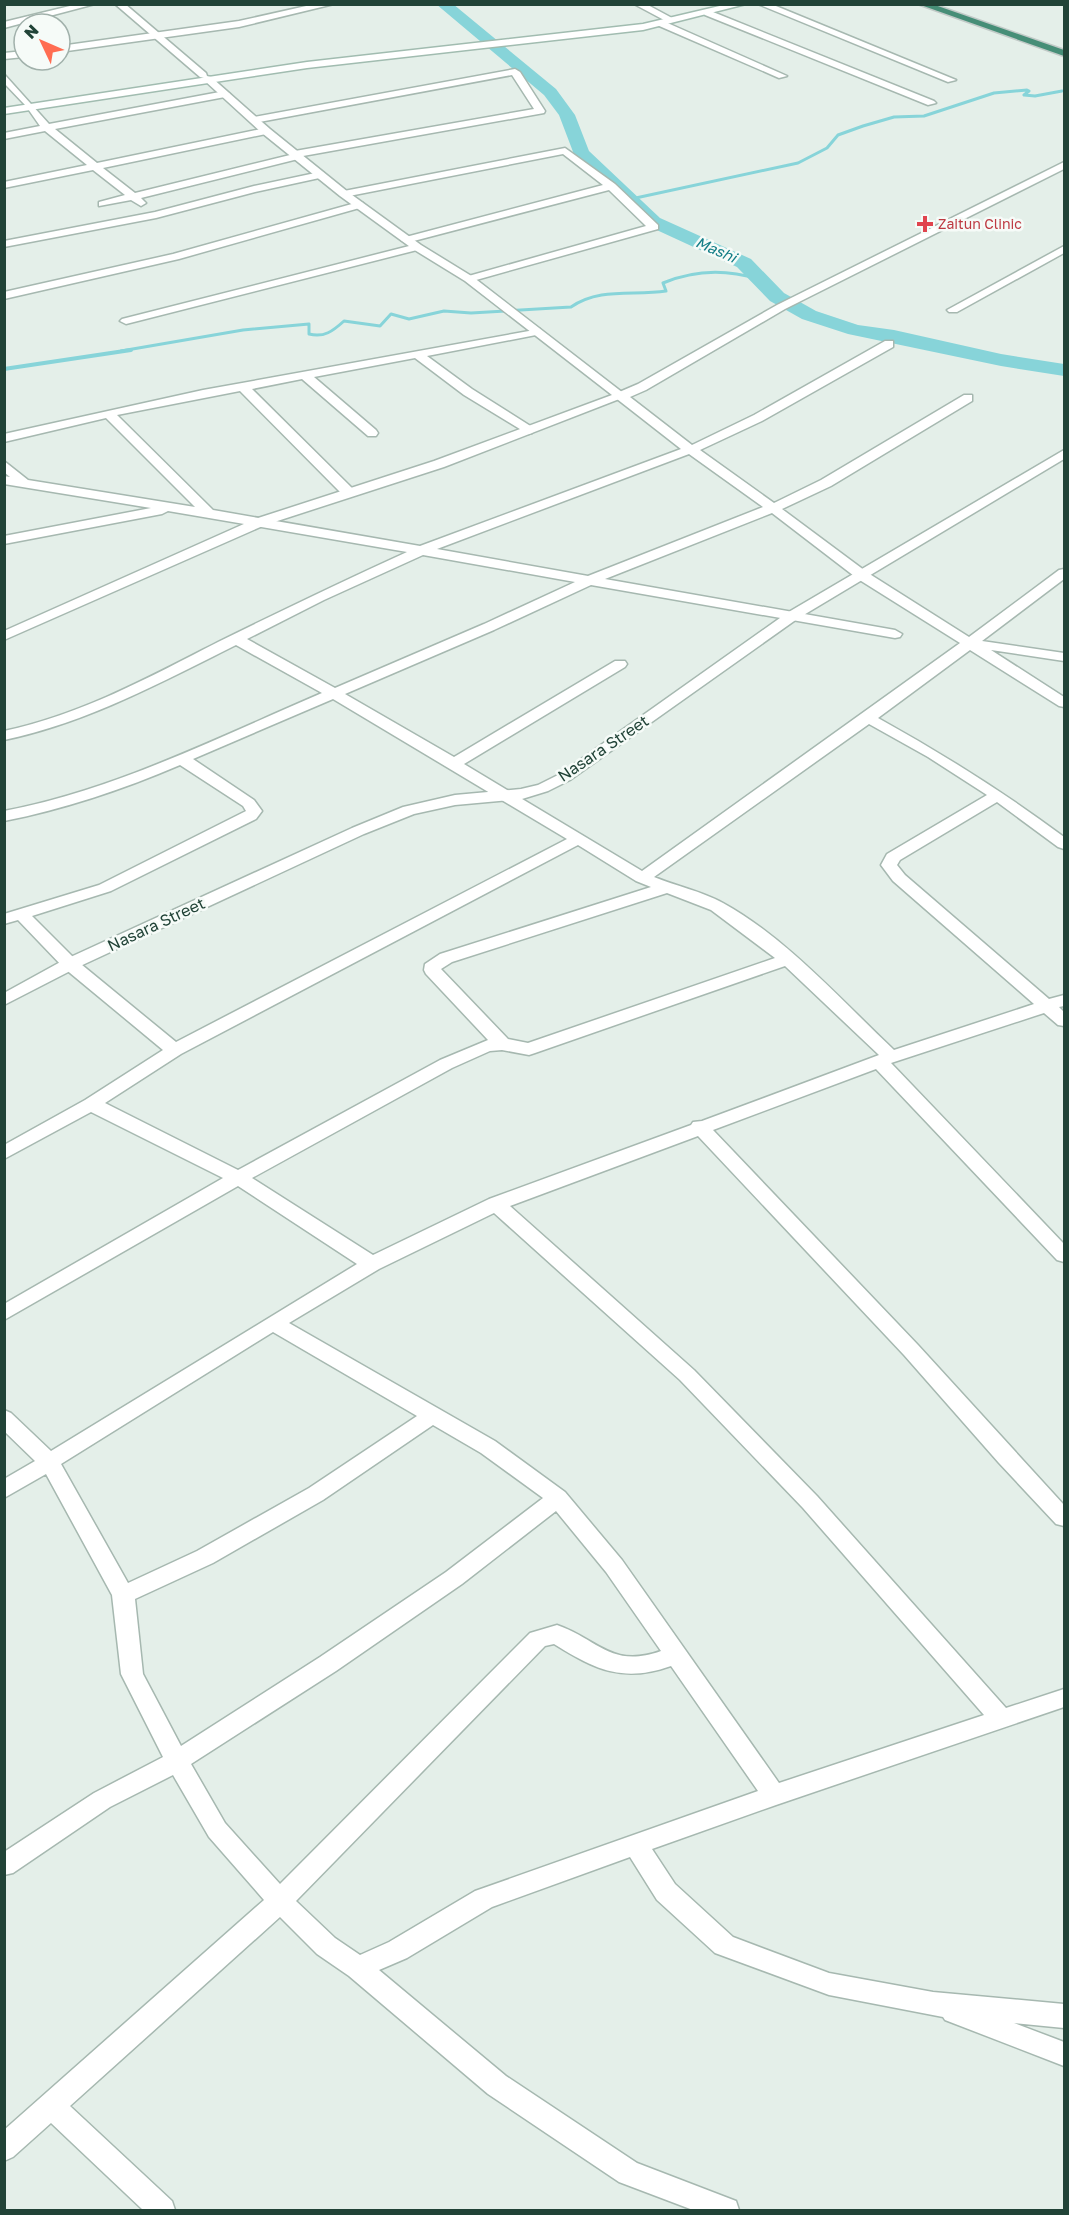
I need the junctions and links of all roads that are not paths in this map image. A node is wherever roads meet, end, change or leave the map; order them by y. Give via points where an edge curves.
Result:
1 (91, 4) edge
2 (119, 4) edge
3 (330, 4) edge
4 (638, 4) edge
5 (724, 4) edge
6 (742, 4) edge
7 (762, 4) edge
8 (922, 4) edge
9 (938, 4) edge
10 (708, 13) junction
11 (663, 21) junction
12 (4, 26) edge
13 (159, 35) junction
14 (72, 47) edge
15 (1065, 48) edge
16 (1065, 53) edge
17 (782, 75) dead end
18 (4, 77) edge
19 (205, 77) junction
20 (951, 80) dead end
21 (225, 94) junction
22 (931, 103) dead end
23 (28, 105) junction
24 (4, 106) edge
25 (4, 111) edge
26 (254, 120) junction
27 (46, 127) junction
28 (266, 131) junction
29 (4, 136) edge
30 (297, 155) junction
31 (92, 166) junction
32 (1062, 168) edge
33 (320, 175) junction
34 (4, 185) edge
35 (611, 186) junction
36 (344, 194) junction
37 (134, 198) junction
38 (103, 204) dead end
39 (359, 205) junction
40 (156, 215) junction
41 (406, 240) junction
42 (4, 244) edge
43 (417, 247) junction
44 (1065, 249) edge
45 (470, 279) junction
46 (4, 296) edge
47 (953, 310) dead end
48 (126, 321) dead end
49 (536, 331) junction
50 (889, 344) dead end
51 (419, 356) junction
52 (306, 376) junction
53 (243, 387) junction
54 (621, 396) junction
55 (968, 398) dead end
56 (109, 414) junction
57 (528, 430) junction
58 (372, 433) dead end
59 (4, 438) edge
60 (691, 450) junction
61 (1065, 454) edge
62 (4, 465) edge
63 (4, 480) edge
64 (24, 483) junction
65 (349, 493) junction
66 (173, 508) junction
67 (772, 508) junction
68 (209, 514) junction
69 (260, 522) junction
70 (6, 537) edge
71 (420, 550) junction
72 (1065, 573) edge
73 (863, 576) junction
74 (590, 580) junction
75 (792, 616) junction
76 (895, 634) dead end
77 (4, 636) edge
78 (236, 639) junction
79 (968, 642) junction
80 (1065, 657) edge
81 (620, 664) dead end
82 (336, 692) junction
83 (1065, 703) edge
84 (868, 718) junction
85 (4, 735) edge
86 (182, 759) junction
87 (453, 764) junction
88 (998, 795) junction
89 (507, 797) junction
90 (4, 816) edge
91 (578, 839) junction
92 (1065, 844) edge
93 (642, 878) junction
94 (669, 887) junction
95 (22, 915) junction
96 (4, 919) edge
97 (786, 960) junction
98 (70, 964) junction
99 (4, 1000) edge
100 (1056, 1002) edge
101 (1065, 1021) edge
102 (502, 1044) junction
103 (176, 1050) junction
104 (885, 1059) junction
105 (91, 1104) junction
106 (699, 1126) junction
107 (4, 1153) edge
108 (238, 1178) junction
109 (496, 1204) junction
110 (1065, 1255) edge
111 (372, 1264) junction
112 (4, 1313) edge
113 (273, 1323) junction
114 (433, 1415) junction
115 (4, 1418) edge
116 (50, 1463) junction
117 (4, 1490) edge
118 (558, 1498) junction
119 (1065, 1518) edge
120 (123, 1595) junction
121 (676, 1655) junction
122 (1065, 1698) edge
123 (1000, 1718) junction
124 (177, 1761) junction
125 (774, 1796) junction
126 (636, 1846) junction
127 (4, 1864) edge
128 (280, 1901) junction
129 (357, 1968) junction
130 (933, 2004) junction
131 (1065, 2016) edge
132 (1065, 2054) edge
133 (51, 2106) junction
134 (4, 2148) edge
135 (162, 2211) edge
136 (726, 2211) edge

1 - 12 street
2 - 13 street
3 - 13 street via 238,24
4 - 11 street
5 - 11 street
6 - 10 street
7 - 20 street
8 - 16 highway
9 - 15 highway
10 - 11 street
10 - 22 street
11 - 17 street
11 - 19 street
13 - 14 street
13 - 19 street
18 - 23 street
19 - 21 street
19 - 23 street
21 - 26 street
21 - 27 street
23 - 24 street
23 - 25 street
23 - 27 street
26 - 28 street
26 - 30 street via 515,72 540,111
27 - 29 street
27 - 31 street
28 - 30 street
28 - 31 street
30 - 33 street
30 - 37 street
31 - 34 street
31 - 37 street
32 - 54 street via 781,307
33 - 36 street
33 - 40 street
35 - 36 street via 565,151
35 - 41 street
35 - 45 street via 654,227
36 - 39 street
37 - 38 street
37 - 40 street
39 - 41 street
39 - 46 street via 175,257
40 - 42 street
41 - 43 street
43 - 45 street
43 - 48 street
44 - 47 street
45 - 49 street
49 - 51 street
49 - 54 street
50 - 60 street via 758,418
51 - 52 street
51 - 57 street
52 - 53 street
52 - 58 street
53 - 56 street
53 - 65 street
54 - 57 street
54 - 60 street
55 - 67 street via 826,483
56 - 59 street
56 - 68 street
57 - 65 street
60 - 67 street
60 - 71 street
61 - 73 street, Nasara Street
62 - 64 street
63 - 64 street
64 - 66 street
65 - 69 street
66 - 68 street
66 - 70 street
67 - 73 street
67 - 74 street
68 - 69 street
69 - 71 street
69 - 77 street
71 - 74 street
71 - 78 street
72 - 79 street
73 - 75 street, Nasara Street
73 - 79 street
74 - 75 street
74 - 82 street
75 - 76 street
75 - 89 street, Nasara Street via 565,777 543,788
78 - 82 street
78 - 85 street via 145,685 41,728
79 - 80 street
79 - 83 street
79 - 84 street
81 - 87 street
82 - 86 street
82 - 87 street
84 - 88 street
84 - 93 street
86 - 90 street via 36,810
86 - 95 street via 249,803 254,811 105,888
87 - 89 street
88 - 92 street
88 - 100 street via 893,857 889,865 899,878
89 - 91 street
89 - 98 street, Nasara Street via 455,800 409,810
91 - 93 street
91 - 103 street
93 - 94 street
94 - 97 street via 700,897 728,913
94 - 102 street via 433,964 432,970
95 - 96 street
95 - 98 street
97 - 102 street via 529,1048
97 - 104 street
98 - 99 street, Nasara Street
98 - 103 street
100 - 101 street
100 - 104 street
102 - 108 street via 486,1046 446,1064
103 - 105 street
104 - 106 street
104 - 110 street
105 - 107 street
105 - 108 street
106 - 109 street
106 - 119 street
108 - 111 street
108 - 112 street
109 - 111 street
109 - 123 street via 687,1375 810,1502
111 - 113 street
113 - 114 street
113 - 116 street
114 - 118 street via 488,1447
114 - 120 street via 306,1499 205,1557
115 - 116 street
116 - 117 street
116 - 120 street
118 - 121 street via 614,1566
118 - 124 street via 454,1578
120 - 124 street via 132,1674
121 - 125 street
121 - 128 street via 641,1666 616,1665 557,1634 538,1639
122 - 123 street
123 - 125 street
124 - 127 street via 102,1800
124 - 128 street via 217,1830
125 - 126 street
126 - 129 street via 484,1899 398,1950
126 - 130 street via 666,1892 724,1945 829,1984
128 - 129 street via 326,1946
128 - 133 street
129 - 136 street via 497,2085 628,2173
130 - 131 street
130 - 132 street
133 - 134 street
133 - 135 street

